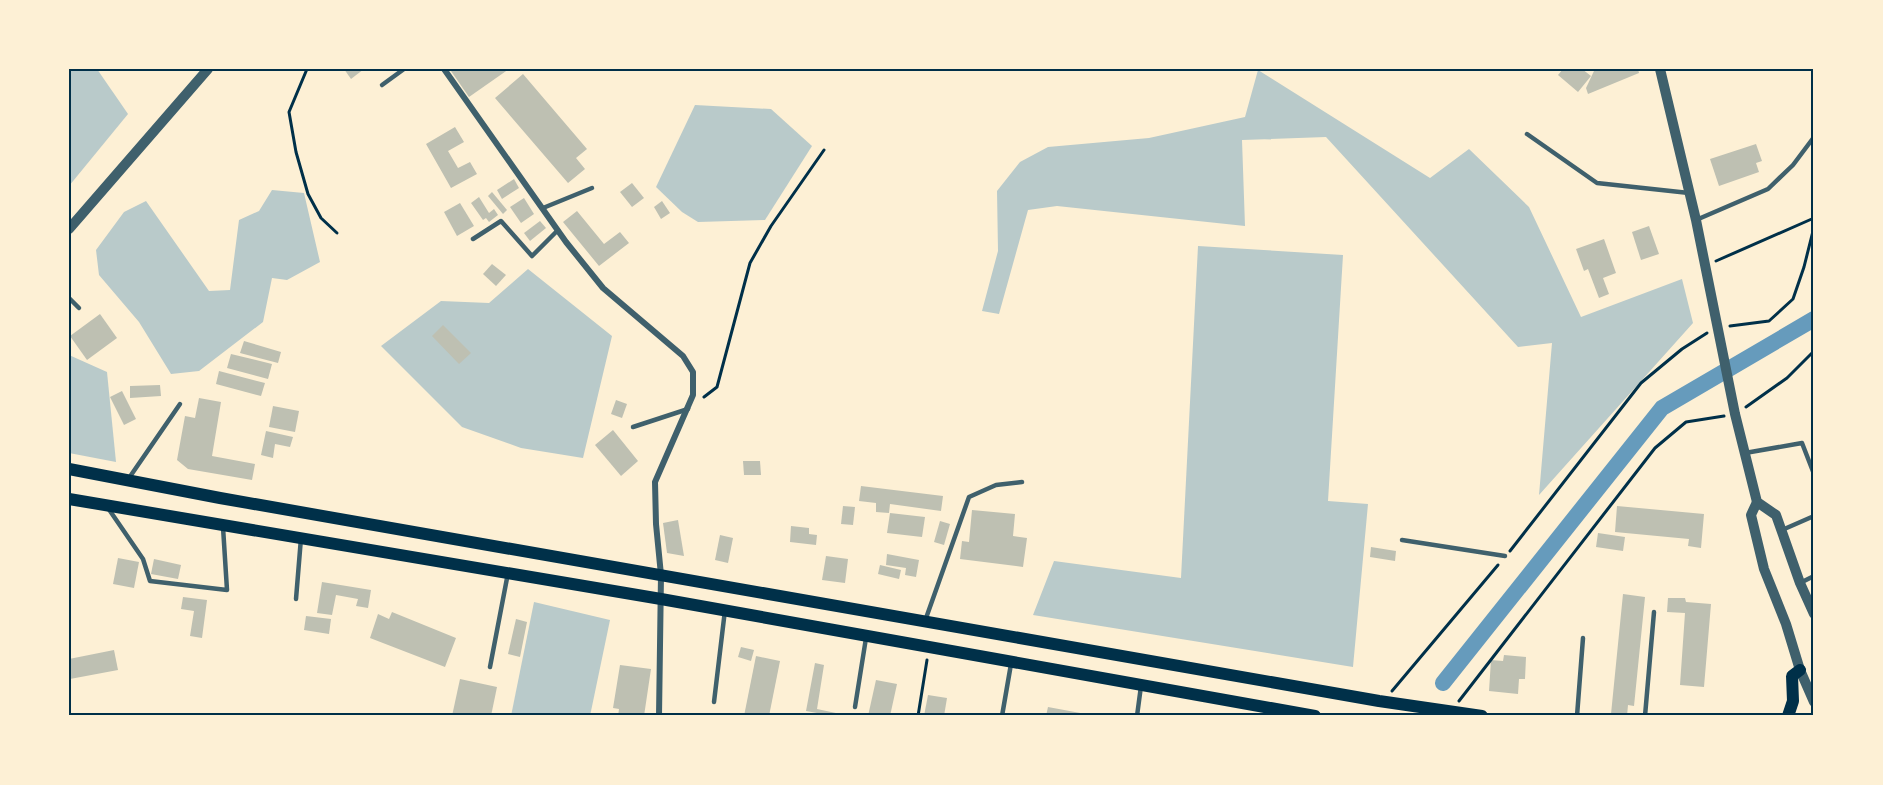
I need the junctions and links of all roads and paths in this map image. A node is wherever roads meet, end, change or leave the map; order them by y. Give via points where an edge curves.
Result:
1 (208, 69) edge
2 (307, 69) edge
3 (404, 69) edge
4 (444, 69) edge
5 (1660, 69) edge
6 (382, 85) dead end
7 (1527, 134) dead end
8 (1814, 137) edge
9 (824, 150) dead end
10 (592, 189) dead end
11 (1689, 193) junction
12 (543, 208) junction
13 (1814, 218) edge
14 (1696, 220) junction
15 (1814, 227) edge
16 (69, 229) edge
17 (558, 230) junction
18 (338, 233) dead end
19 (473, 239) dead end
20 (1706, 265) junction
21 (69, 298) edge
22 (79, 308) dead end
23 (1718, 326) junction
24 (1814, 351) edge
25 (180, 404) dead end
26 (688, 409) junction
27 (1735, 414) junction
28 (633, 427) dead end
29 (1744, 453) junction
30 (69, 469) edge
31 (1814, 474) edge
32 (128, 480) junction
33 (1022, 482) dead end
34 (69, 499) edge
35 (1757, 502) junction
36 (106, 506) junction
37 (1814, 516) edge
38 (222, 525) junction
39 (1782, 530) junction
40 (301, 538) junction
41 (1402, 540) dead end
42 (1505, 556) junction
43 (508, 573) junction
44 (661, 574) junction
45 (1814, 576) edge
46 (1800, 582) junction
47 (296, 599) dead end
48 (661, 599) junction
49 (725, 610) junction
50 (1654, 612) dead end
51 (1814, 614) edge
52 (925, 621) junction
53 (866, 636) junction
54 (1583, 638) dead end
55 (930, 647) junction
56 (1012, 662) junction
57 (490, 667) dead end
58 (1800, 670) junction
59 (1142, 685) junction
60 (714, 702) dead end
61 (1383, 702) junction
62 (1814, 702) edge
63 (855, 706) dead end
64 (1452, 711) junction
65 (659, 716) edge
66 (918, 716) edge
67 (1002, 716) edge
68 (1137, 716) edge
69 (1315, 716) edge
70 (1482, 716) edge
71 (1577, 716) edge
72 (1645, 716) edge
73 (1788, 716) edge

1 - 16 street
2 - 18 path via 289,112 296,152 308,194 321,218
3 - 6 lane
4 - 12 street
5 - 11 street
7 - 11 lane via 1597,183
8 - 14 lane via 1768,189
9 - 26 path via 750,263 717,387
10 - 12 lane
11 - 14 street
12 - 17 street
13 - 20 path
14 - 20 street
15 - 23 path via 1793,299 1769,321
17 - 19 lane via 532,256 501,221
17 - 26 street via 603,288 683,356 693,372 693,395
20 - 23 street
21 - 22 lane
23 - 27 street
23 - 42 path via 1641,383
24 - 27 path via 1787,378
25 - 32 lane
26 - 28 lane
26 - 44 street via 655,482
27 - 29 street
27 - 64 path via 1686,422 1655,448
29 - 31 lane via 1802,443
29 - 35 street
30 - 32 main road
32 - 44 main road
33 - 52 lane via 996,485 969,497
34 - 36 main road
35 - 39 street via 1776,515
35 - 58 street via 1750,515 1764,569
36 - 38 main road
36 - 38 lane via 143,559 150,581 227,590
37 - 39 lane
38 - 40 main road
39 - 46 street
40 - 43 main road
40 - 47 lane
41 - 42 lane
42 - 61 path
43 - 48 main road
43 - 57 lane
44 - 48 street
44 - 52 main road
45 - 46 lane
46 - 51 street
48 - 49 main road
48 - 65 street
49 - 53 main road
49 - 60 lane
50 - 72 lane
52 - 61 main road
53 - 55 main road
53 - 63 lane
54 - 71 lane
55 - 56 main road
55 - 66 path
56 - 59 main road
56 - 67 lane
58 - 62 street
58 - 73 main road via 1792,676 1793,701
59 - 68 lane
59 - 69 main road
61 - 64 main road
64 - 70 main road

